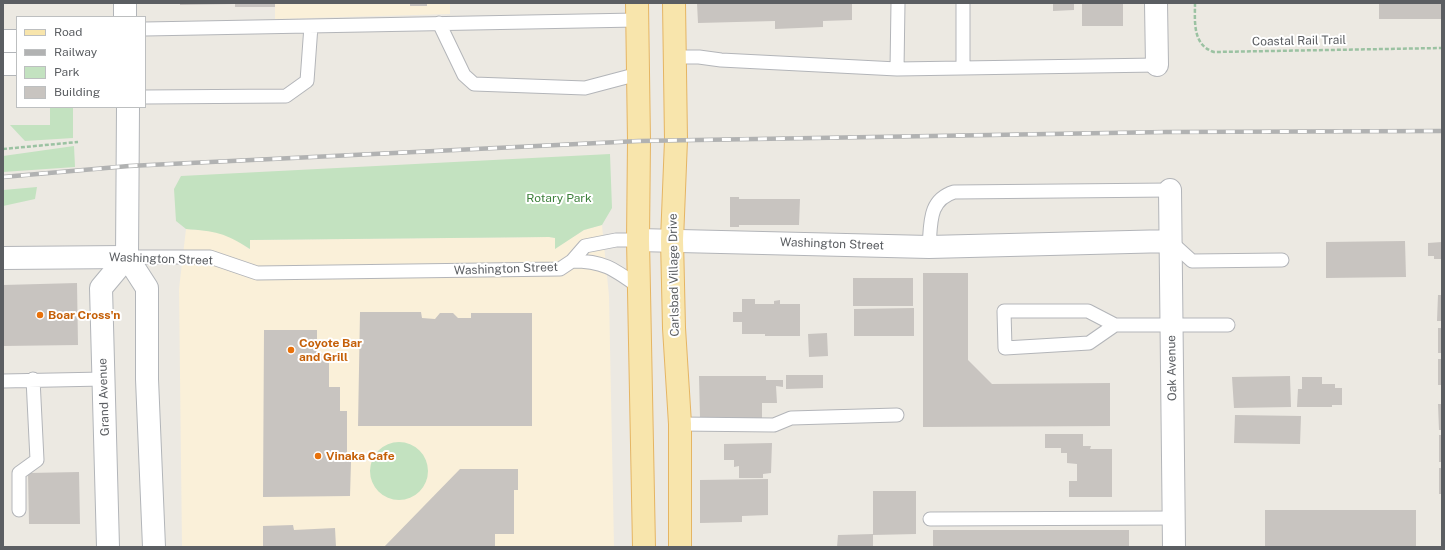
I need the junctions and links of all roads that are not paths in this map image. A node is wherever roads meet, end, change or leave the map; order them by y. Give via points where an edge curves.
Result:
1 (125, 3) edge
2 (674, 3) edge
3 (898, 3) edge
4 (963, 3) edge
5 (1156, 3) edge
6 (637, 11) edge
7 (125, 16) edge
8 (439, 23) junction
9 (311, 26) junction
10 (146, 29) edge
11 (3, 41) edge
12 (16, 41) edge
13 (674, 57) junction
14 (3, 64) edge
15 (16, 64) edge
16 (1157, 65) joint
17 (897, 68) junction
18 (963, 68) junction
19 (638, 74) junction
20 (146, 97) edge
21 (128, 108) edge
22 (1170, 190) joint
23 (638, 240) junction
24 (672, 240) junction
25 (1170, 241) junction
26 (929, 247) junction
27 (127, 257) junction
28 (3, 258) edge
29 (1282, 260) dead end
30 (572, 261) junction
31 (639, 287) junction
32 (1171, 324) junction
33 (1115, 325) junction
34 (1228, 325) dead end
35 (104, 379) junction
36 (34, 380) junction
37 (3, 381) edge
38 (896, 415) dead end
39 (680, 424) junction
40 (19, 510) dead end
41 (1174, 518) junction
42 (930, 519) dead end
43 (108, 547) edge
44 (154, 547) edge
45 (644, 547) edge
46 (680, 547) edge
47 (1174, 547) edge

1 - 7 street
2 - 13 main road, Carlsbad Village Drive
3 - 17 lane
4 - 18 lane
5 - 16 street
6 - 8 lane
6 - 19 main road
8 - 9 lane
8 - 19 lane via 464,75 474,84 585,88
9 - 10 lane
9 - 20 lane via 307,81 286,96
11 - 12 street
13 - 17 lane
13 - 24 main road, Carlsbad Village Drive via 676,140
14 - 15 street
16 - 18 lane
17 - 18 lane
19 - 23 main road
21 - 27 street
22 - 25 street, Oak Avenue
22 - 26 lane via 954,192 946,194 934,208
23 - 24 street, Washington Street
23 - 30 lane, Washington Street via 616,240 584,246
23 - 31 main road
24 - 26 street, Washington Street
24 - 39 main road, Carlsbad Village Drive
25 - 26 street, Washington Street
25 - 29 lane via 1192,261
25 - 32 street, Oak Avenue
27 - 28 street, Washington Street
27 - 30 lane, Washington Street via 210,257 257,272 560,269
27 - 35 street, Grand Avenue via 101,288
27 - 44 street via 147,288 147,379
30 - 31 lane via 602,264
31 - 45 main road
32 - 33 lane
32 - 34 lane
32 - 41 street, Oak Avenue
33 - 33 lane via 1089,344 1004,348 1004,312 1088,311
35 - 36 lane
35 - 43 street, Grand Avenue
36 - 37 lane
36 - 40 lane via 37,460 19,473
38 - 39 lane via 791,418 774,425
39 - 46 main road, Carlsbad Village Drive
41 - 42 lane
41 - 47 street, Oak Avenue

